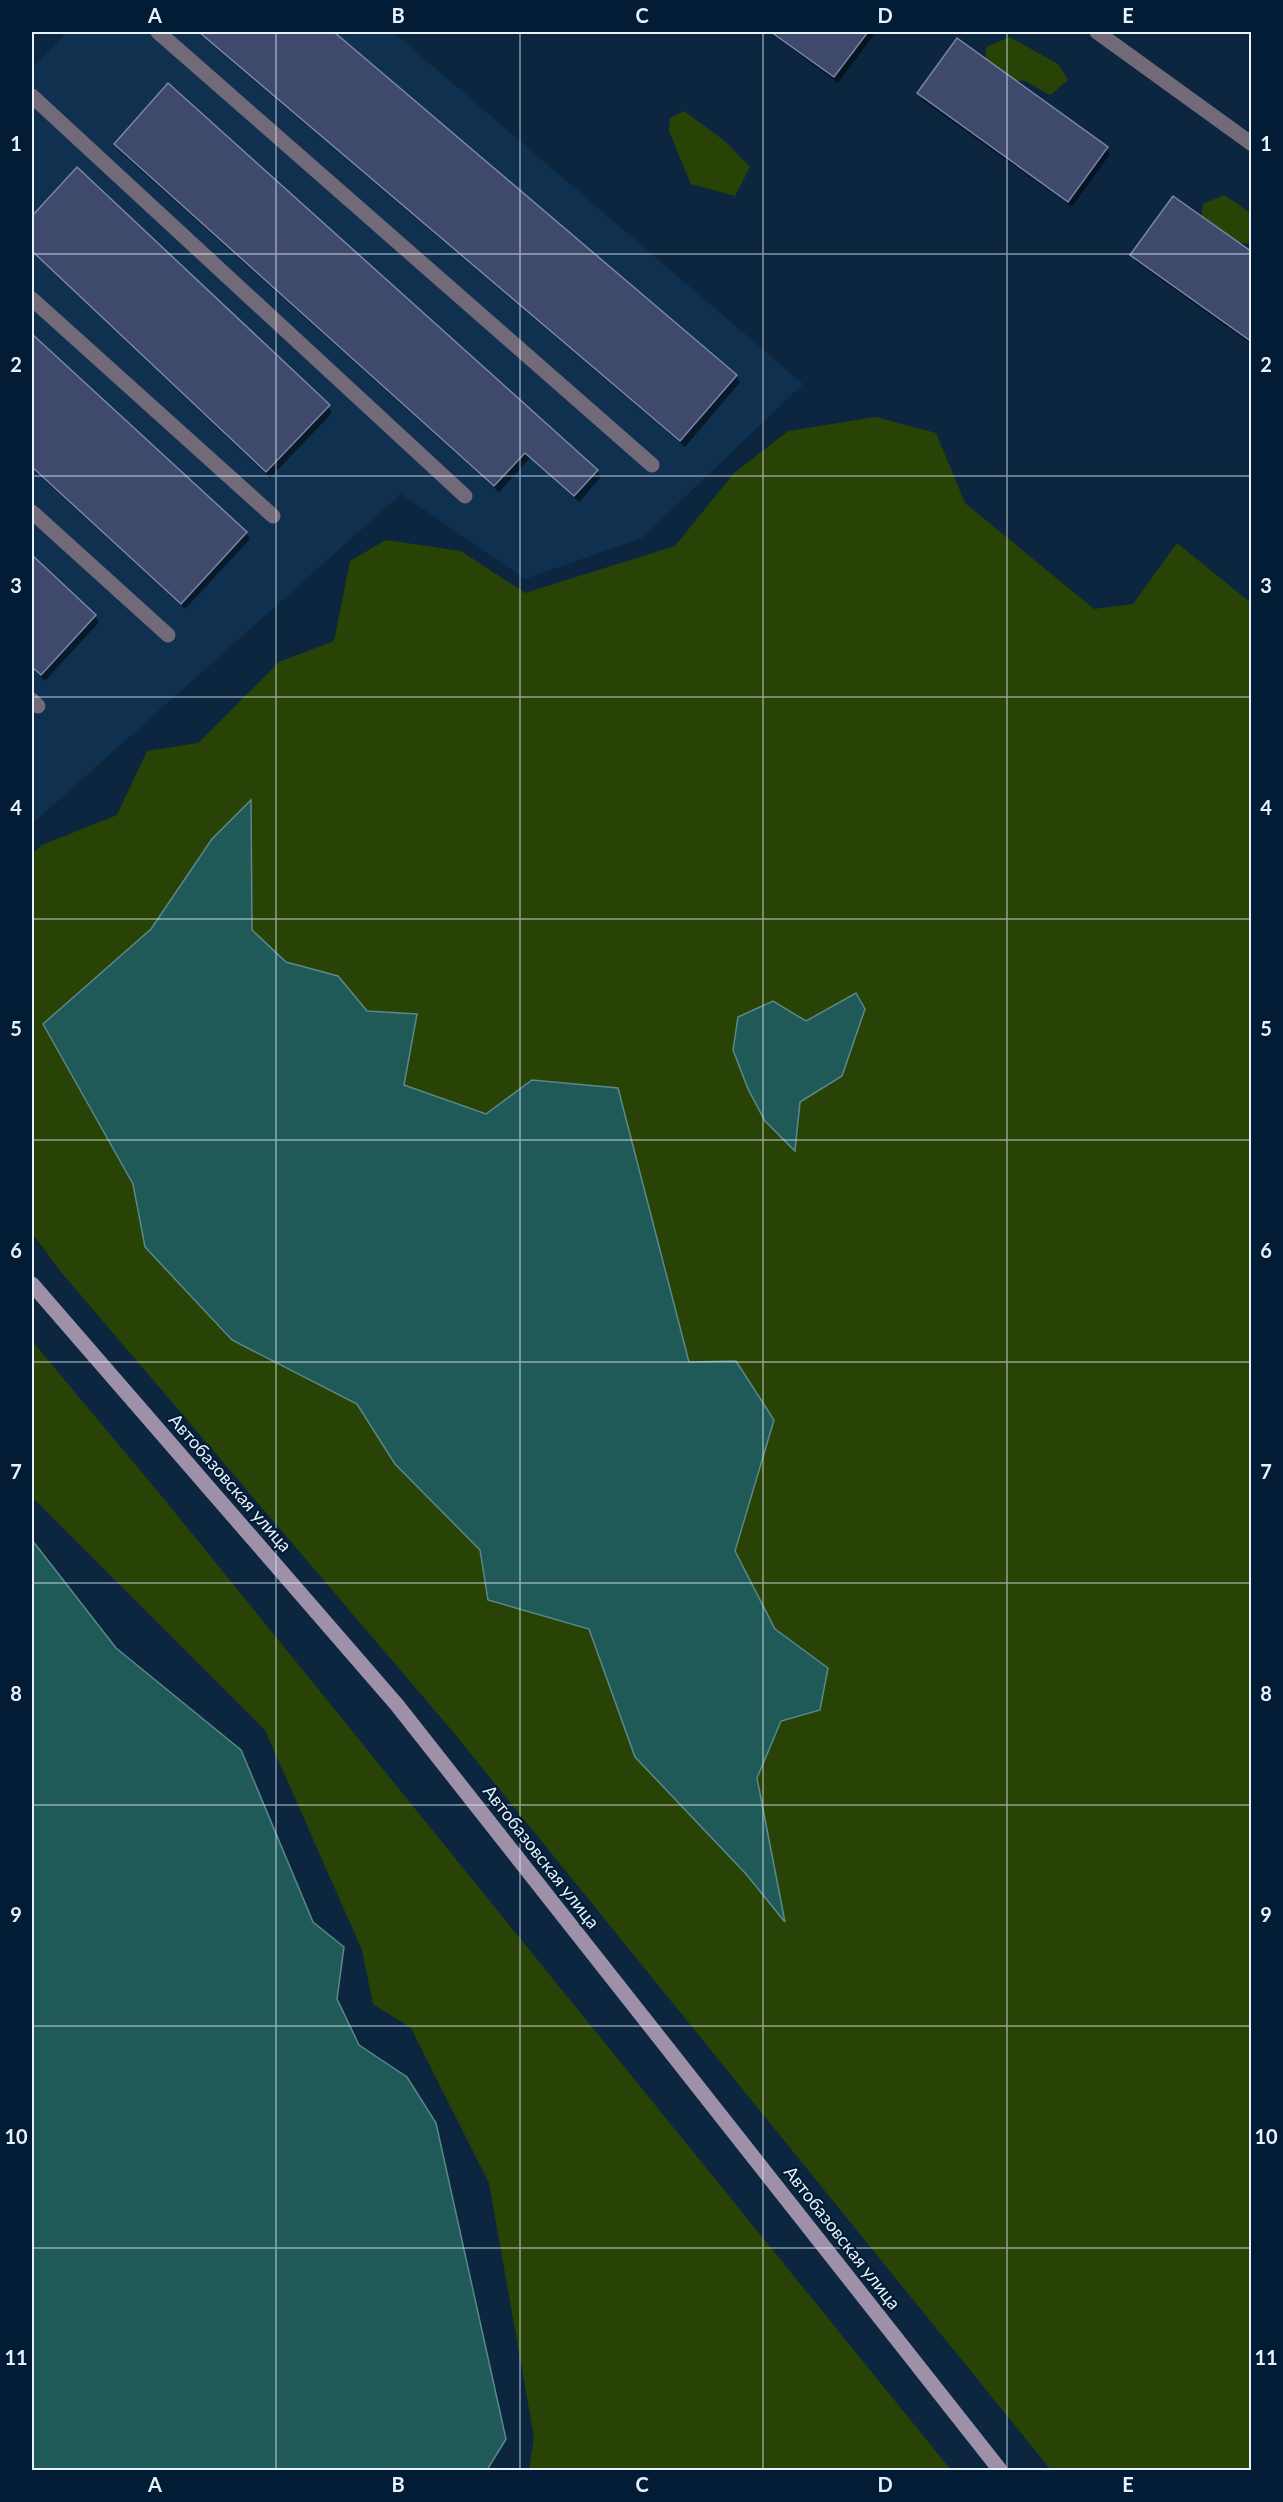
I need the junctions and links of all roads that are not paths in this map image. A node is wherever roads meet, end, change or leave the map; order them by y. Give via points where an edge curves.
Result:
1 (158, 32) edge
2 (1097, 32) edge
3 (32, 96) edge
4 (1251, 144) edge
5 (32, 299) edge
6 (652, 465) dead end
7 (465, 496) dead end
8 (32, 512) edge
9 (273, 516) dead end
10 (168, 635) dead end
11 (32, 1284) edge
12 (1000, 2470) edge

1 - 6 street
2 - 4 street
3 - 7 street
5 - 9 street
8 - 10 street
11 - 12 street, Автобазовская улица via 397,1706

